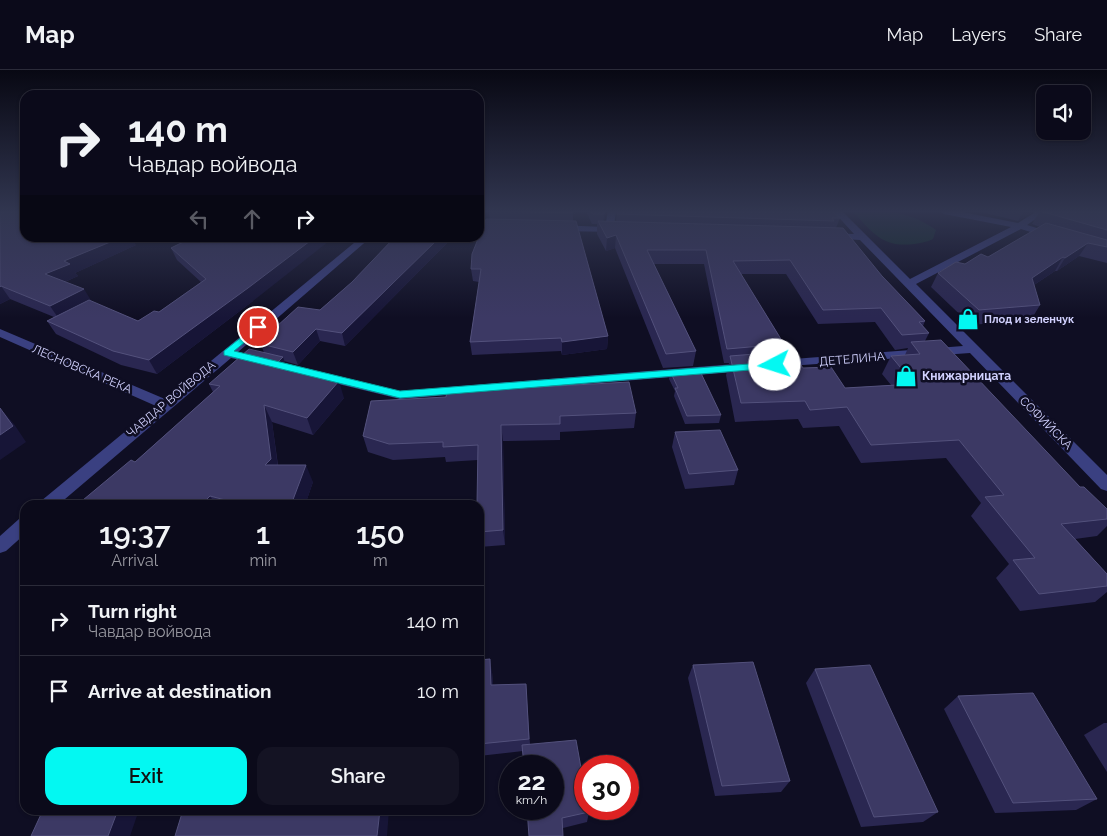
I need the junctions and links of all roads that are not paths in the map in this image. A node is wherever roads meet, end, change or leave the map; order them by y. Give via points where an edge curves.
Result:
1 (355, 247) edge
2 (872, 247) edge
3 (980, 247) edge
4 (908, 284) junction
5 (0, 333) edge
6 (973, 349) junction
7 (227, 353) junction
8 (165, 404) junction
9 (1107, 485) edge
10 (53, 500) edge
11 (20, 528) edge
12 (0, 546) edge

1 - 7 street, ЧАВДАР ВОЙВОДА
2 - 4 street, СОФИЙСКА
3 - 4 street
4 - 6 street, СОФИЙСКА
5 - 8 street, ЛЕСНОВСКА РЕКА
6 - 7 street, ДЕТЕЛИНА via 400,394
6 - 9 street, СОФИЙСКА
7 - 8 street, ЧАВДАР ВОЙВОДА
8 - 10 street, ЧАВДАР ВОЙВОДА
11 - 12 street

